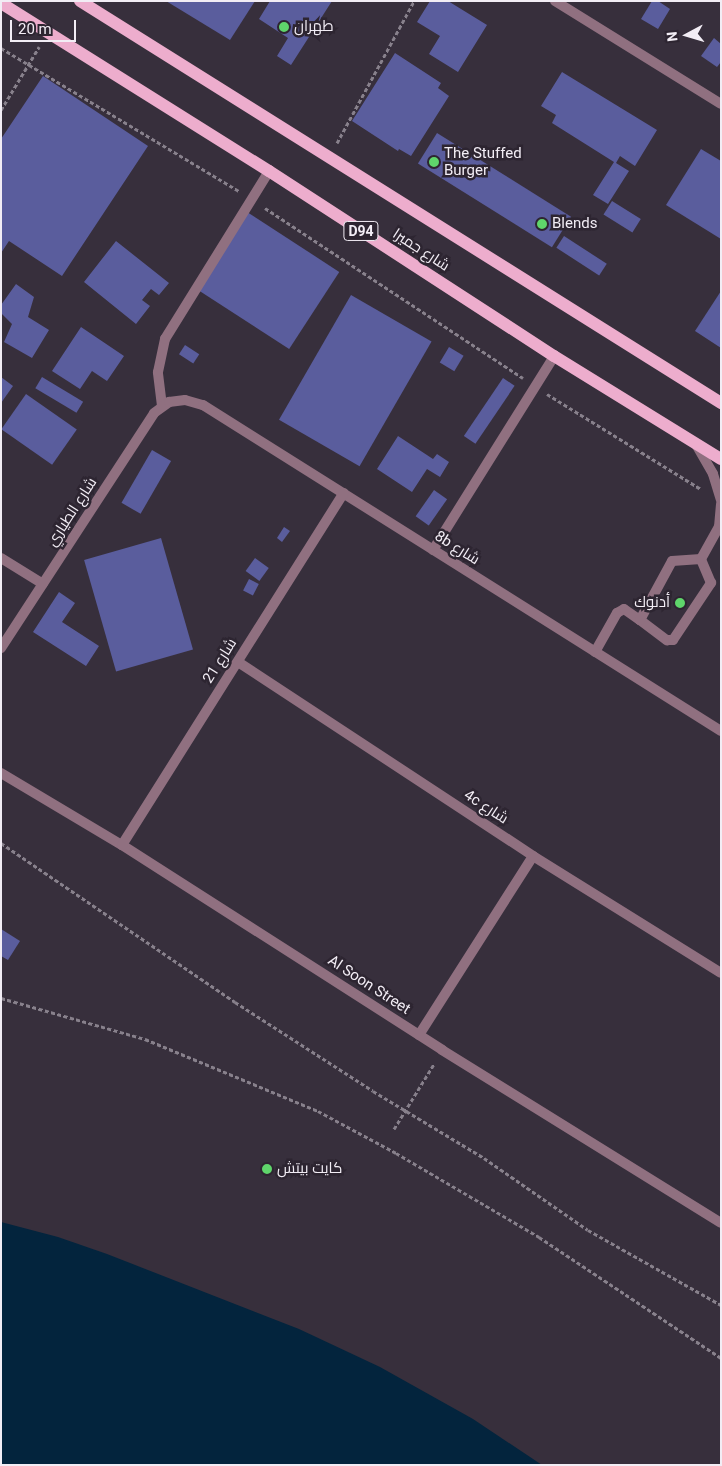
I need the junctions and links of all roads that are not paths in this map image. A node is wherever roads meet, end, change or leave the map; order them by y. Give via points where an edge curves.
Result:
1 (80, 1) edge
2 (555, 1) edge
3 (1, 4) edge
4 (721, 104) edge
5 (270, 171) junction
6 (554, 356) junction
7 (175, 400) joint
8 (721, 403) edge
9 (162, 406) junction
10 (694, 443) junction
11 (721, 459) edge
12 (344, 494) junction
13 (721, 500) edge
14 (721, 504) edge
15 (433, 550) junction
16 (1, 558) edge
17 (701, 559) junction
18 (42, 584) junction
19 (640, 620) junction
20 (1, 648) edge
21 (594, 652) junction
22 (238, 662) junction
23 (721, 731) edge
24 (1, 773) edge
25 (122, 846) junction
26 (533, 856) junction
27 (721, 974) edge
28 (419, 1035) junction
29 (721, 1223) edge

1 - 8 main road, شارع جميرا
2 - 4 street
3 - 5 main road, شارع جميرا / D94
5 - 6 main road, شارع جميرا / D94
5 - 9 street via 165,339 158,372
6 - 10 main road, شارع جميرا / D94
6 - 15 street
7 - 9 street, شارع الطياري
7 - 12 street, 8b شارع via 203,405
9 - 18 street, شارع الطياري via 148,422
10 - 11 main road, شارع جميرا / D94
10 - 13 street via 713,474
12 - 15 street, 8b شارع
12 - 22 street, شارع 21
14 - 17 street via 718,528
15 - 21 street, 8b شارع
16 - 18 street
17 - 19 street via 675,560 669,564
17 - 19 street via 711,583 673,640 667,640
18 - 20 street, شارع الطياري
19 - 21 street via 624,610 617,612
21 - 23 street, 8b شارع
22 - 25 street, شارع 21
22 - 26 street, 4c شارع
24 - 25 street, Al Soon Street
25 - 28 street, Al Soon Street
26 - 27 street, 4c شارع
26 - 28 street
28 - 29 street, Al Soon Street

